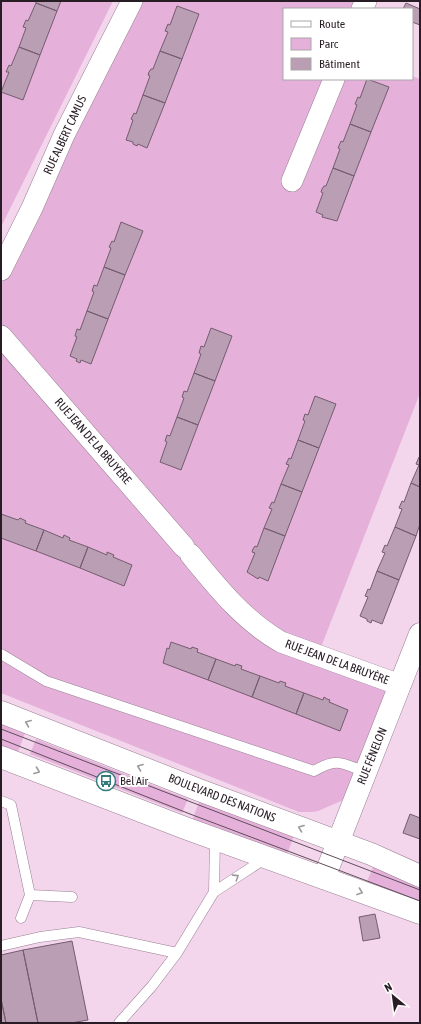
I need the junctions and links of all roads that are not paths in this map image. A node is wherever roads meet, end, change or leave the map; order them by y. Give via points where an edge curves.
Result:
1 (132, 1) edge
2 (334, 80) edge
3 (292, 181) dead end
4 (1, 270) edge
5 (1, 336) edge
6 (420, 634) edge
7 (1, 654) edge
8 (414, 666) edge
9 (400, 685) junction
10 (1, 712) edge
11 (1, 757) edge
12 (365, 772) junction
13 (1, 801) edge
14 (215, 838) junction
15 (337, 842) junction
16 (267, 857) junction
17 (420, 876) edge
18 (324, 878) junction
19 (214, 892) junction
20 (30, 894) junction
21 (72, 898) dead end
22 (420, 913) edge
23 (21, 918) dead end
24 (1, 946) edge
25 (177, 953) junction
26 (119, 1023) edge

1 - 4 street, RUE ALBERT CAMUS via 64,135
2 - 3 street
5 - 9 street, RUE JEAN DE LA BRUYÈRE via 230,602 267,634 281,642
6 - 8 main road, RUE FÉNELON
7 - 12 lane via 46,681 314,771 328,763 340,762
8 - 9 main road, RUE FÉNELON
9 - 12 main road, RUE FÉNELON
15 -> 10 main road, BOULEVARD DES NATIONS
11 -> 14 main road
12 - 15 main road, RUE FÉNELON
13 - 20 lane via 12,805
14 - 16 main road
14 - 19 lane
15 - 17 main road, BOULEVARD DES NATIONS
15 - 18 main road, RUE FÉNELON
16 - 18 main road
19 -> 16 lane
18 -> 22 main road
19 - 25 lane
20 - 21 lane
20 - 23 lane
24 - 25 lane via 79,932
25 - 26 lane

